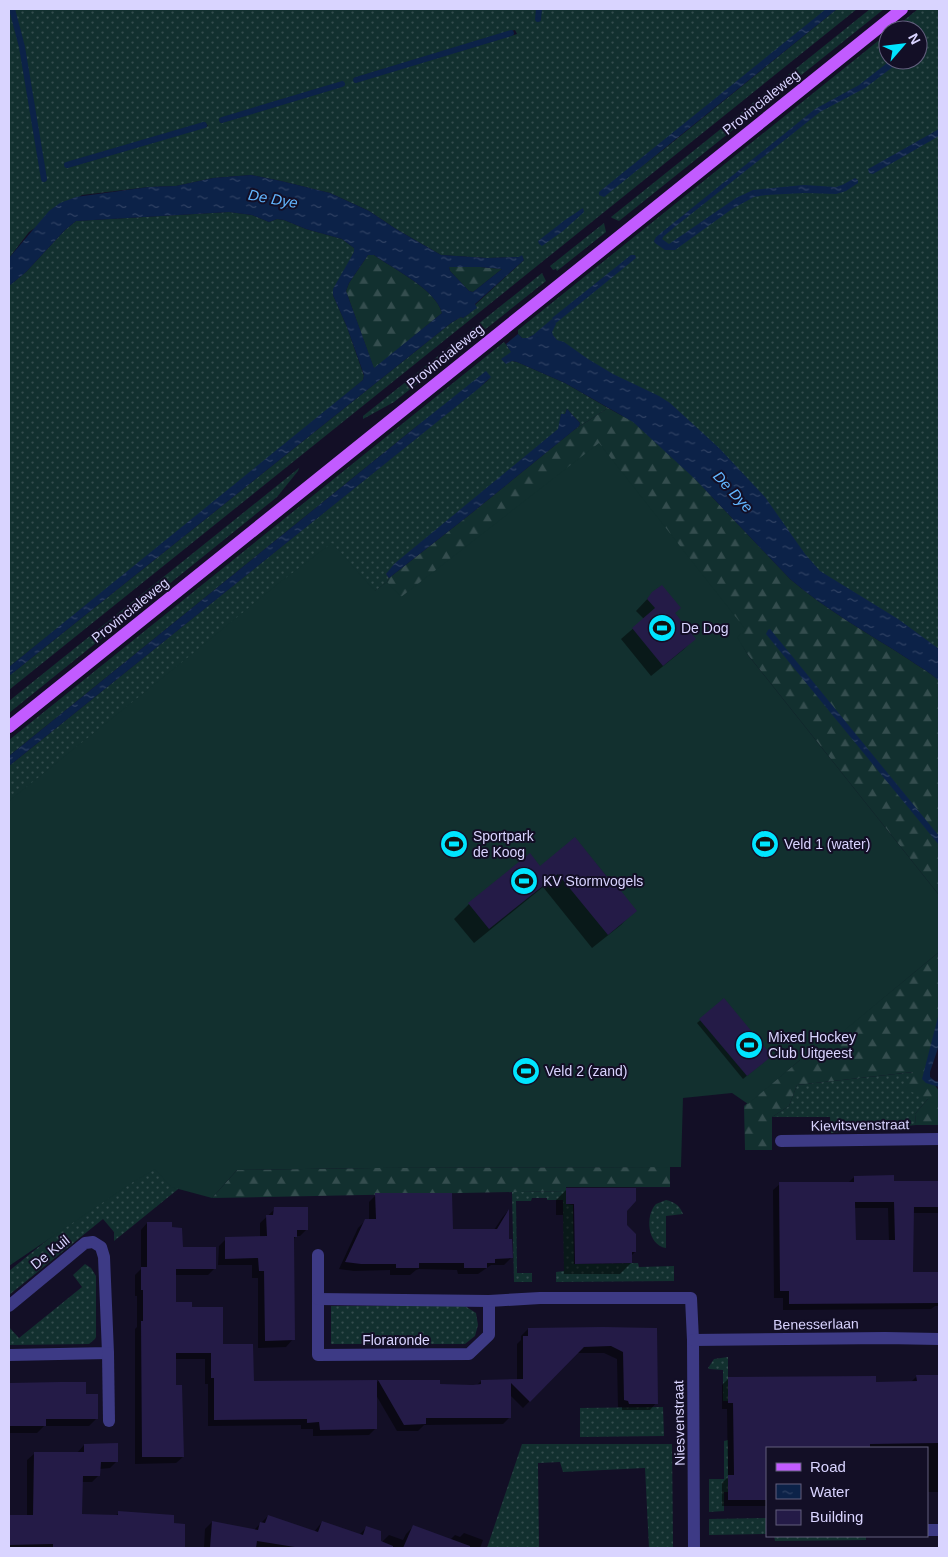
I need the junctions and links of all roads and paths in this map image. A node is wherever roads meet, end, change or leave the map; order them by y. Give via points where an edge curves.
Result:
1 (902, 9) edge
2 (9, 728) edge
3 (939, 1139) edge
4 (781, 1141) dead end
5 (318, 1255) dead end
6 (318, 1299) junction
7 (489, 1301) junction
8 (9, 1306) edge
9 (939, 1339) edge
10 (693, 1340) junction
11 (108, 1353) junction
12 (9, 1355) edge
13 (108, 1421) dead end
14 (694, 1548) edge

1 - 2 main road, Provincialeweg
3 - 4 street, Kievitsvenstraat
5 - 6 street, Floraronde
6 - 7 street
6 - 7 street, Floraronde via 318,1355 469,1354 489,1335
7 - 10 street, Niesvenstraat via 691,1298
8 - 11 street, De Kuil via 85,1243 93,1242 101,1247 104,1258
9 - 10 street, Benesserlaan
10 - 14 street, Niesvenstraat
11 - 12 street
11 - 13 street, De Kuil

